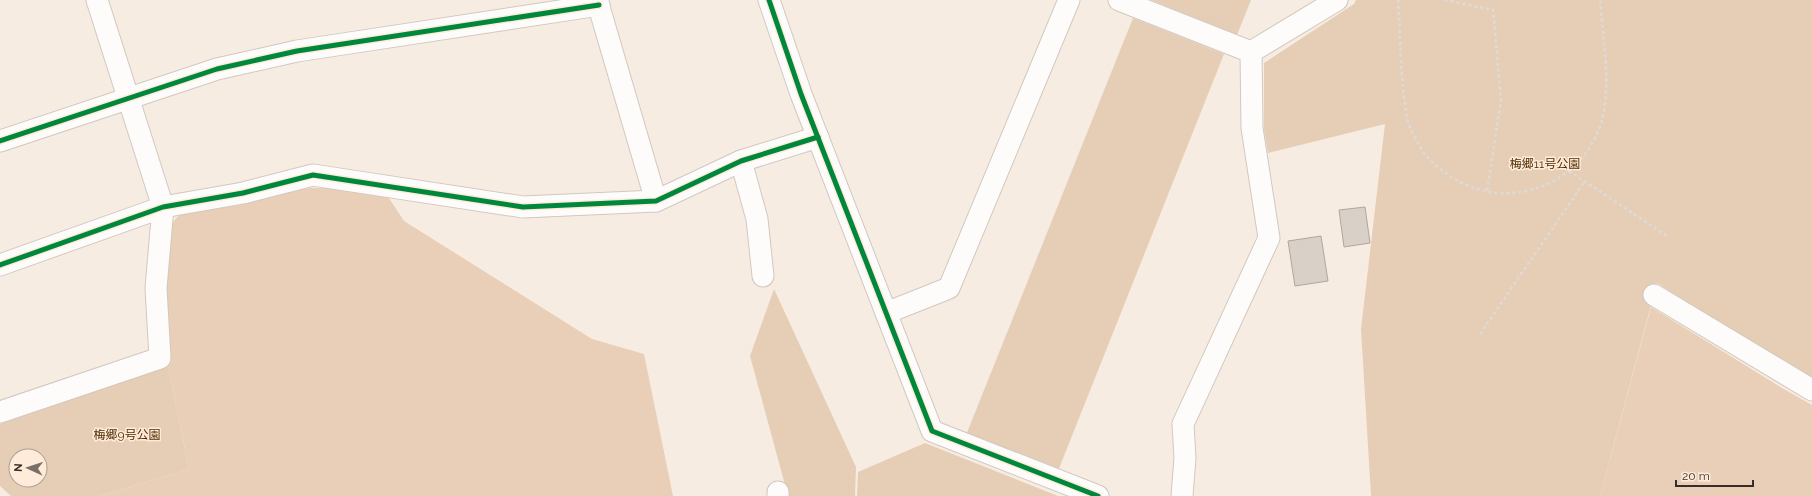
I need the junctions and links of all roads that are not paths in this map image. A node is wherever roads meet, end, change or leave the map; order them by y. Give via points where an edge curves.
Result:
1 (97, 0) edge
2 (769, 0) edge
3 (1069, 0) edge
4 (1120, 0) edge
5 (1337, 0) edge
6 (598, 2) edge
7 (1251, 52) junction
8 (129, 99) junction
9 (818, 136) junction
10 (0, 141) edge
11 (740, 161) junction
12 (656, 201) junction
13 (163, 207) junction
14 (0, 265) edge
15 (763, 276) dead end
16 (1654, 295) dead end
17 (886, 313) junction
18 (1812, 390) edge
19 (0, 412) edge
20 (1098, 496) edge
21 (1182, 496) edge

1 - 8 street
2 - 9 street
3 - 17 street via 949,288
4 - 7 street
5 - 7 street
6 - 8 street via 297,51 217,69
6 - 12 street
7 - 21 street via 1252,128 1269,238 1182,424 1185,458
8 - 10 street
8 - 13 street
9 - 11 street
9 - 17 street
11 - 12 street
11 - 15 street via 757,219
12 - 13 street via 523,207 313,175 243,193
13 - 14 street
13 - 19 street via 156,288 160,358
16 - 18 street
17 - 20 street via 932,432

